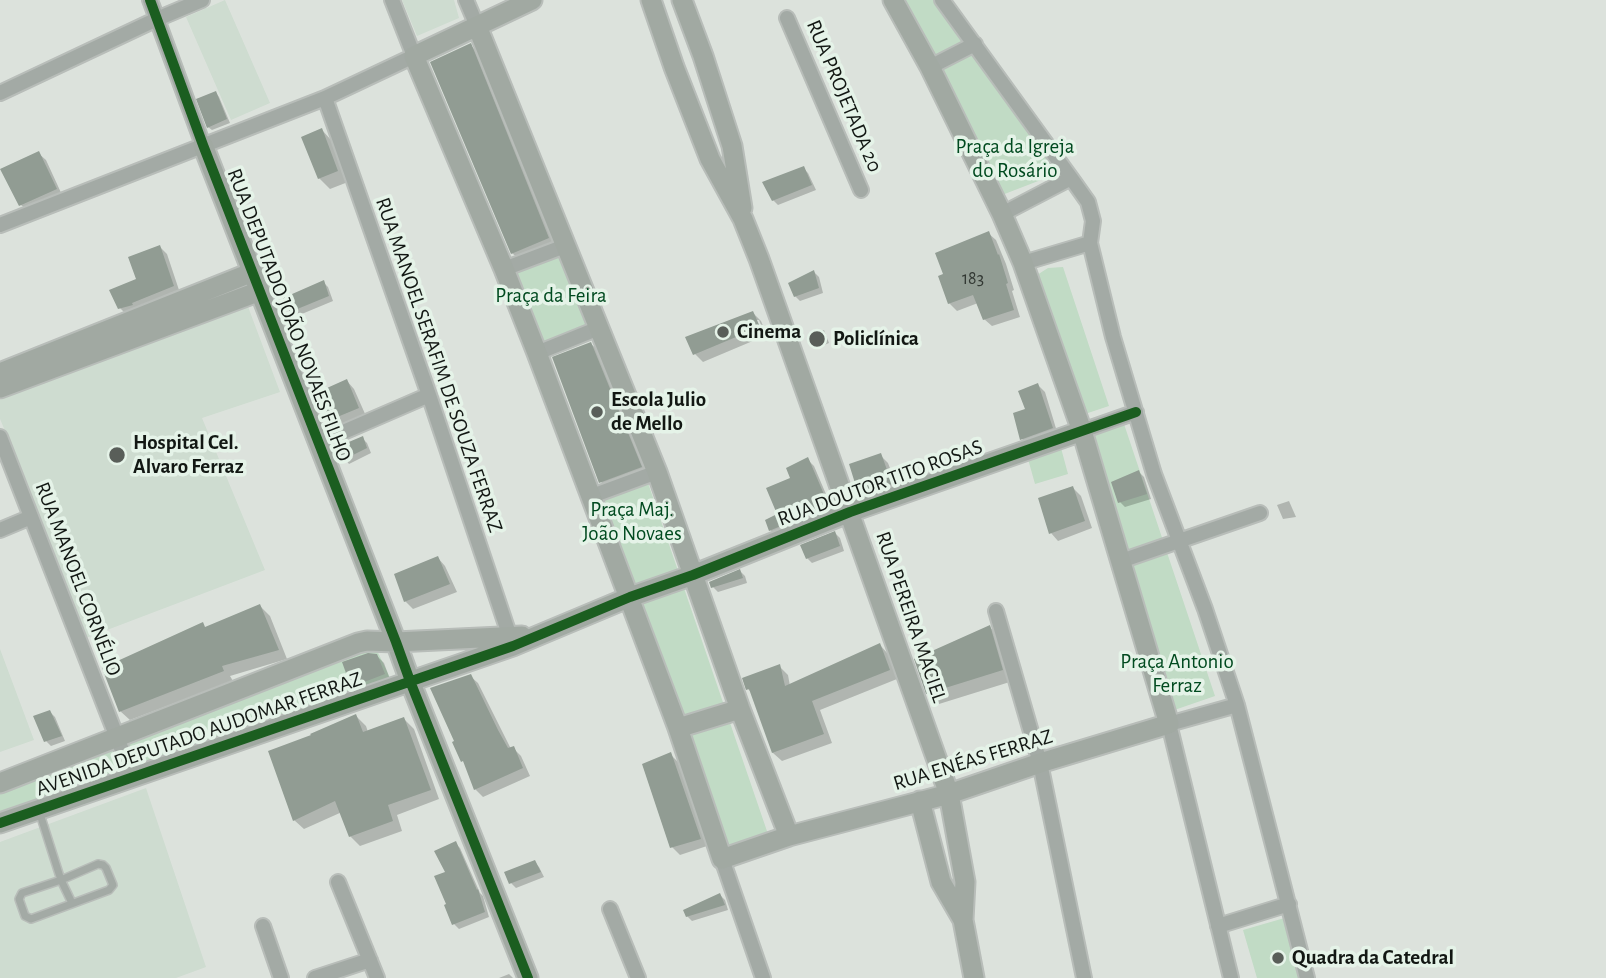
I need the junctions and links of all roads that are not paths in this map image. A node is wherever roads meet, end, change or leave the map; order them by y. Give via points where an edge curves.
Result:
1 (150, 0) edge
2 (202, 0) edge
3 (392, 0) edge
4 (466, 0) edge
5 (532, 0) edge
6 (651, 0) edge
7 (681, 0) edge
8 (893, 0) edge
9 (942, 0) edge
10 (787, 18) dead end
11 (157, 19) junction
12 (477, 26) junction
13 (975, 44) junction
14 (414, 56) junction
15 (703, 56) junction
16 (674, 66) junction
17 (930, 67) junction
18 (0, 93) edge
19 (324, 98) junction
20 (203, 145) junction
21 (1071, 178) junction
22 (861, 190) dead end
23 (1002, 214) junction
24 (743, 219) junction
25 (0, 225) edge
26 (1090, 243) junction
27 (565, 246) junction
28 (1023, 264) junction
29 (505, 269) junction
30 (253, 272) junction
31 (260, 291) junction
32 (599, 328) junction
33 (108, 339) junction
34 (537, 353) junction
35 (0, 373) edge
36 (0, 388) edge
37 (429, 396) junction
38 (1136, 412) junction
39 (1082, 431) junction
40 (0, 437) edge
41 (318, 443) junction
42 (657, 472) junction
43 (592, 496) junction
44 (850, 512) junction
45 (1260, 513) dead end
46 (31, 517) junction
47 (0, 530) edge
48 (1180, 541) junction
49 (1121, 561) junction
50 (693, 575) junction
51 (630, 597) junction
52 (996, 611) dead end
53 (539, 634) joint
54 (511, 641) junction
55 (396, 642) junction
56 (410, 681) junction
57 (1237, 705) junction
58 (740, 709) junction
59 (1169, 724) junction
60 (678, 728) junction
61 (116, 737) junction
62 (1040, 763) junction
63 (132, 776) junction
64 (0, 783) edge
65 (949, 794) junction
66 (920, 801) junction
67 (38, 809) junction
68 (0, 823) edge
69 (789, 836) junction
70 (722, 859) junction
71 (61, 880) junction
72 (338, 882) dead end
73 (72, 903) junction
74 (1289, 904) junction
75 (610, 909) dead end
76 (963, 920) junction
77 (263, 926) dead end
78 (1218, 926) junction
79 (370, 960) junction
80 (281, 978) edge
81 (315, 978) edge
82 (377, 978) edge
83 (528, 978) edge
84 (638, 978) edge
85 (763, 978) edge
86 (974, 978) edge
87 (1084, 978) edge
88 (1231, 978) edge
89 (1307, 978) edge

1 - 11 street, RUA DEPUTADO JOÃO NOVAES FILHO
2 - 11 street
3 - 14 street
4 - 12 street
5 - 12 street
6 - 16 street, RUA PEREIRA MACIEL
7 - 15 street, RUA PEREIRA MACIEL
8 - 17 street
9 - 13 street
10 - 22 street, RUA PROJETADA 20
11 - 18 street
11 - 20 street, RUA DEPUTADO JOÃO NOVAES FILHO
12 - 14 street
12 - 27 street
13 - 17 street
13 - 21 street
14 - 19 street
14 - 29 street
15 - 16 street
15 - 24 street, RUA PEREIRA MACIEL via 732,146
16 - 24 street, RUA PEREIRA MACIEL via 710,159
17 - 23 street
19 - 20 street
19 - 37 street, RUA MANOEL SERAFIM DE SOUZA FERRAZ
20 - 25 street
20 - 30 street, RUA DEPUTADO JOÃO NOVAES FILHO
21 - 23 street
21 - 26 street via 1092,213
23 - 28 street
24 - 44 street, RUA PEREIRA MACIEL
26 - 28 street
26 - 38 street
27 - 29 street
27 - 32 street
28 - 39 street
29 - 34 street
30 - 31 street, RUA DEPUTADO JOÃO NOVAES FILHO
30 - 33 street
31 - 33 street
31 - 41 street, RUA DEPUTADO JOÃO NOVAES FILHO
32 - 34 street
32 - 42 street
33 - 35 street
33 - 36 street
34 - 43 street
37 - 41 street
37 - 54 street, RUA MANOEL SERAFIM DE SOUZA FERRAZ
38 - 39 street
38 - 48 street
39 - 44 street, RUA DOUTOR TITO ROSAS
39 - 49 street
40 - 46 street, RUA MANOEL CORNÉLIO
41 - 55 street, RUA DEPUTADO JOÃO NOVAES FILHO
42 - 43 street
42 - 50 street
43 - 51 street
44 - 50 street, RUA DOUTOR TITO ROSAS
44 - 65 street, RUA PEREIRA MACIEL
45 - 48 street
46 - 47 street
46 - 61 street, RUA MANOEL CORNÉLIO
48 - 49 street
48 - 57 street
49 - 59 street
50 - 51 street, RUA DOUTOR TITO ROSAS
50 - 58 street
51 - 53 street, RUA DOUTOR TITO ROSAS
51 - 60 street
52 - 62 street
53 - 54 street, AVENIDA DEPUTADO AUDOMAR FERRAZ
54 - 55 street, AVENIDA DEPUTADO AUDOMAR FERRAZ
54 - 56 street, AVENIDA DEPUTADO AUDOMAR FERRAZ
55 - 56 street, RUA DEPUTADO JOÃO NOVAES FILHO
55 - 61 street, AVENIDA DEPUTADO AUDOMAR FERRAZ via 358,643
56 - 63 street, AVENIDA DEPUTADO AUDOMAR FERRAZ
56 - 83 street, RUA DEPUTADO JOÃO NOVAES FILHO
57 - 59 street
57 - 74 street
58 - 60 street
58 - 69 street
59 - 62 street, RUA ENÉAS FERRAZ
59 - 78 street
60 - 70 street
61 - 63 street, RUA MANOEL CORNÉLIO
61 - 64 street, AVENIDA DEPUTADO AUDOMAR FERRAZ
62 - 65 street, RUA ENÉAS FERRAZ
62 - 87 street
63 - 67 street, AVENIDA DEPUTADO AUDOMAR FERRAZ
65 - 66 street, RUA ENÉAS FERRAZ
65 - 76 street, RUA PEREIRA MACIEL via 965,882
66 - 69 street, RUA ENÉAS FERRAZ
66 - 76 street via 941,882
67 - 68 street, AVENIDA DEPUTADO AUDOMAR FERRAZ
67 - 71 lane
69 - 70 street, RUA ENÉAS FERRAZ
70 - 85 street
71 - 73 lane
71 - 73 lane via 98,864 106,868 111,889
71 - 73 lane via 22,893 19,899 25,916 31,919
72 - 79 street
74 - 78 street
74 - 89 street
75 - 84 street
76 - 86 street
77 - 80 street
78 - 88 street
79 - 81 street
79 - 82 street

